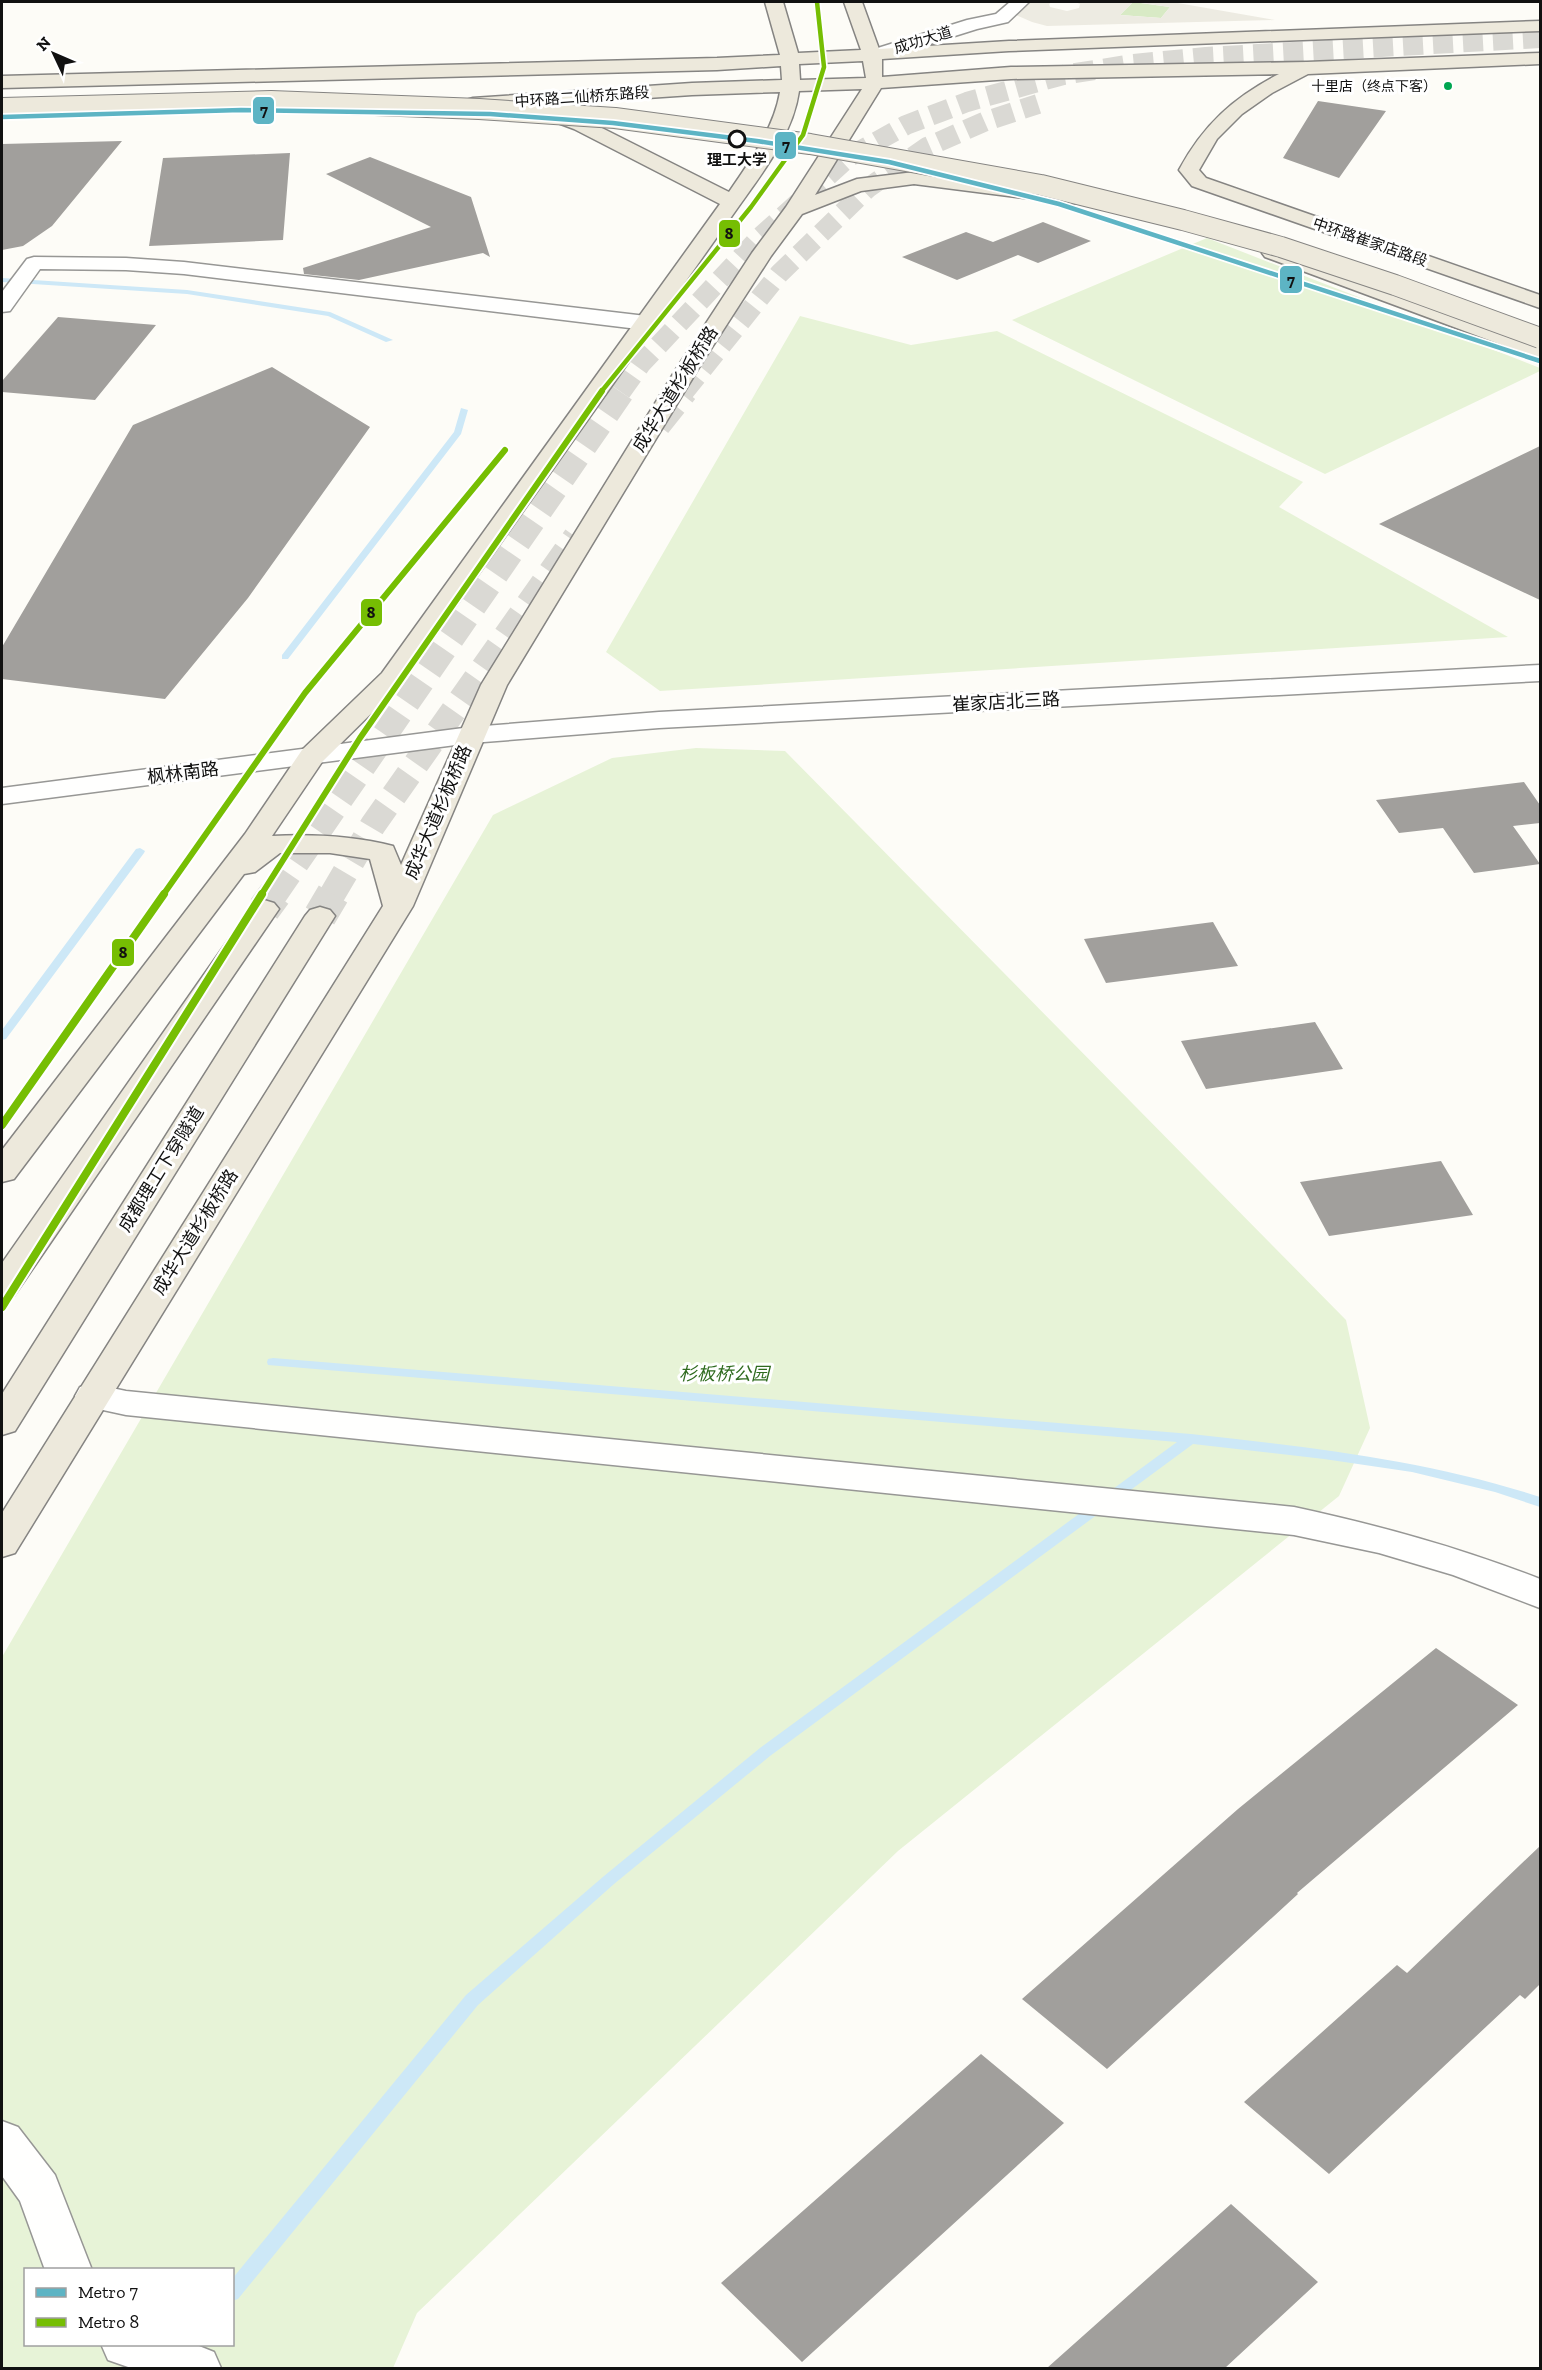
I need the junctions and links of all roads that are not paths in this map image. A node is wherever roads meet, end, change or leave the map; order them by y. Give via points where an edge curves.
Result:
1 (774, 2) edge
2 (853, 2) edge
3 (988, 2) edge
4 (1020, 2) edge
5 (973, 24) junction
6 (1537, 26) edge
7 (1540, 58) edge
8 (790, 60) junction
9 (1307, 68) junction
10 (874, 69) junction
11 (2, 82) edge
12 (791, 86) junction
13 (2, 97) edge
14 (480, 104) junction
15 (2, 108) edge
16 (2, 114) edge
17 (732, 202) junction
18 (795, 210) junction
19 (1540, 302) edge
20 (3, 304) edge
21 (1540, 320) edge
22 (646, 323) junction
23 (1540, 339) edge
24 (1540, 352) edge
25 (1540, 673) edge
26 (471, 735) junction
27 (312, 756) junction
28 (2, 796) edge
29 (223, 882) junction
30 (398, 906) junction
31 (264, 909) tunnel mouth
32 (320, 916) tunnel mouth
33 (2, 1172) edge
34 (2, 1288) edge
35 (93, 1396) junction
36 (2, 1422) edge
37 (2, 1543) edge
38 (1540, 1594) edge
39 (2, 2141) edge
40 (68, 2268) edge
41 (131, 2346) edge
42 (197, 2368) edge

1 - 8 main road
2 - 10 main road
3 - 5 street, 成功大道 via 969,18
4 - 5 street, 成功大道 via 1002,18
5 - 10 street, 成功大道
6 - 10 main road via 1009,46
7 - 9 main road
8 - 10 main road, 中环路二仙桥东路段
8 - 11 main road, 中环路二仙桥东路段
8 - 12 main road
9 - 10 main road via 1011,74
9 - 19 main road, 中环路崔家店路段 via 1224,117 1199,147 1189,170 1199,182
10 - 12 main road, 中环路二仙桥东路段
10 - 18 main road, 成华大道杉板桥路
12 - 14 main road, 中环路二仙桥东路段
12 - 17 main road via 776,138
13 - 21 main road via 285,93 461,98 627,108 861,138 1159,198 1357,255
14 - 16 main road, 中环路二仙桥东路段
14 - 17 main road via 546,110
15 - 23 main road, bridge via 271,101 479,109 615,118 854,151 1041,185 1183,220 1281,247
17 - 22 main road
18 - 24 main road via 858,185 914,178 1092,200 1201,227
18 - 26 main road, 成华大道杉板桥路 via 762,253 689,366 494,685
20 - 22 street via 34,263 126,264
22 - 27 main road via 391,679
25 - 26 street, 崔家店北三路 via 659,720
26 - 27 street, 枫林南路
26 - 30 main road, 成华大道杉板桥路
27 - 28 street, 枫林南路
27 - 29 main road
29 - 30 main road via 273,844 330,844 383,852
29 - 33 main road
30 - 35 main road, 成华大道杉板桥路
31 - 34 main road
32 - 36 main road, 成都理工下穿隧道
35 - 37 main road, 成华大道杉板桥路
35 - 38 street via 126,1403 1294,1521 1379,1539 1466,1565
39 - 40 street via 39,2190
41 - 42 street

